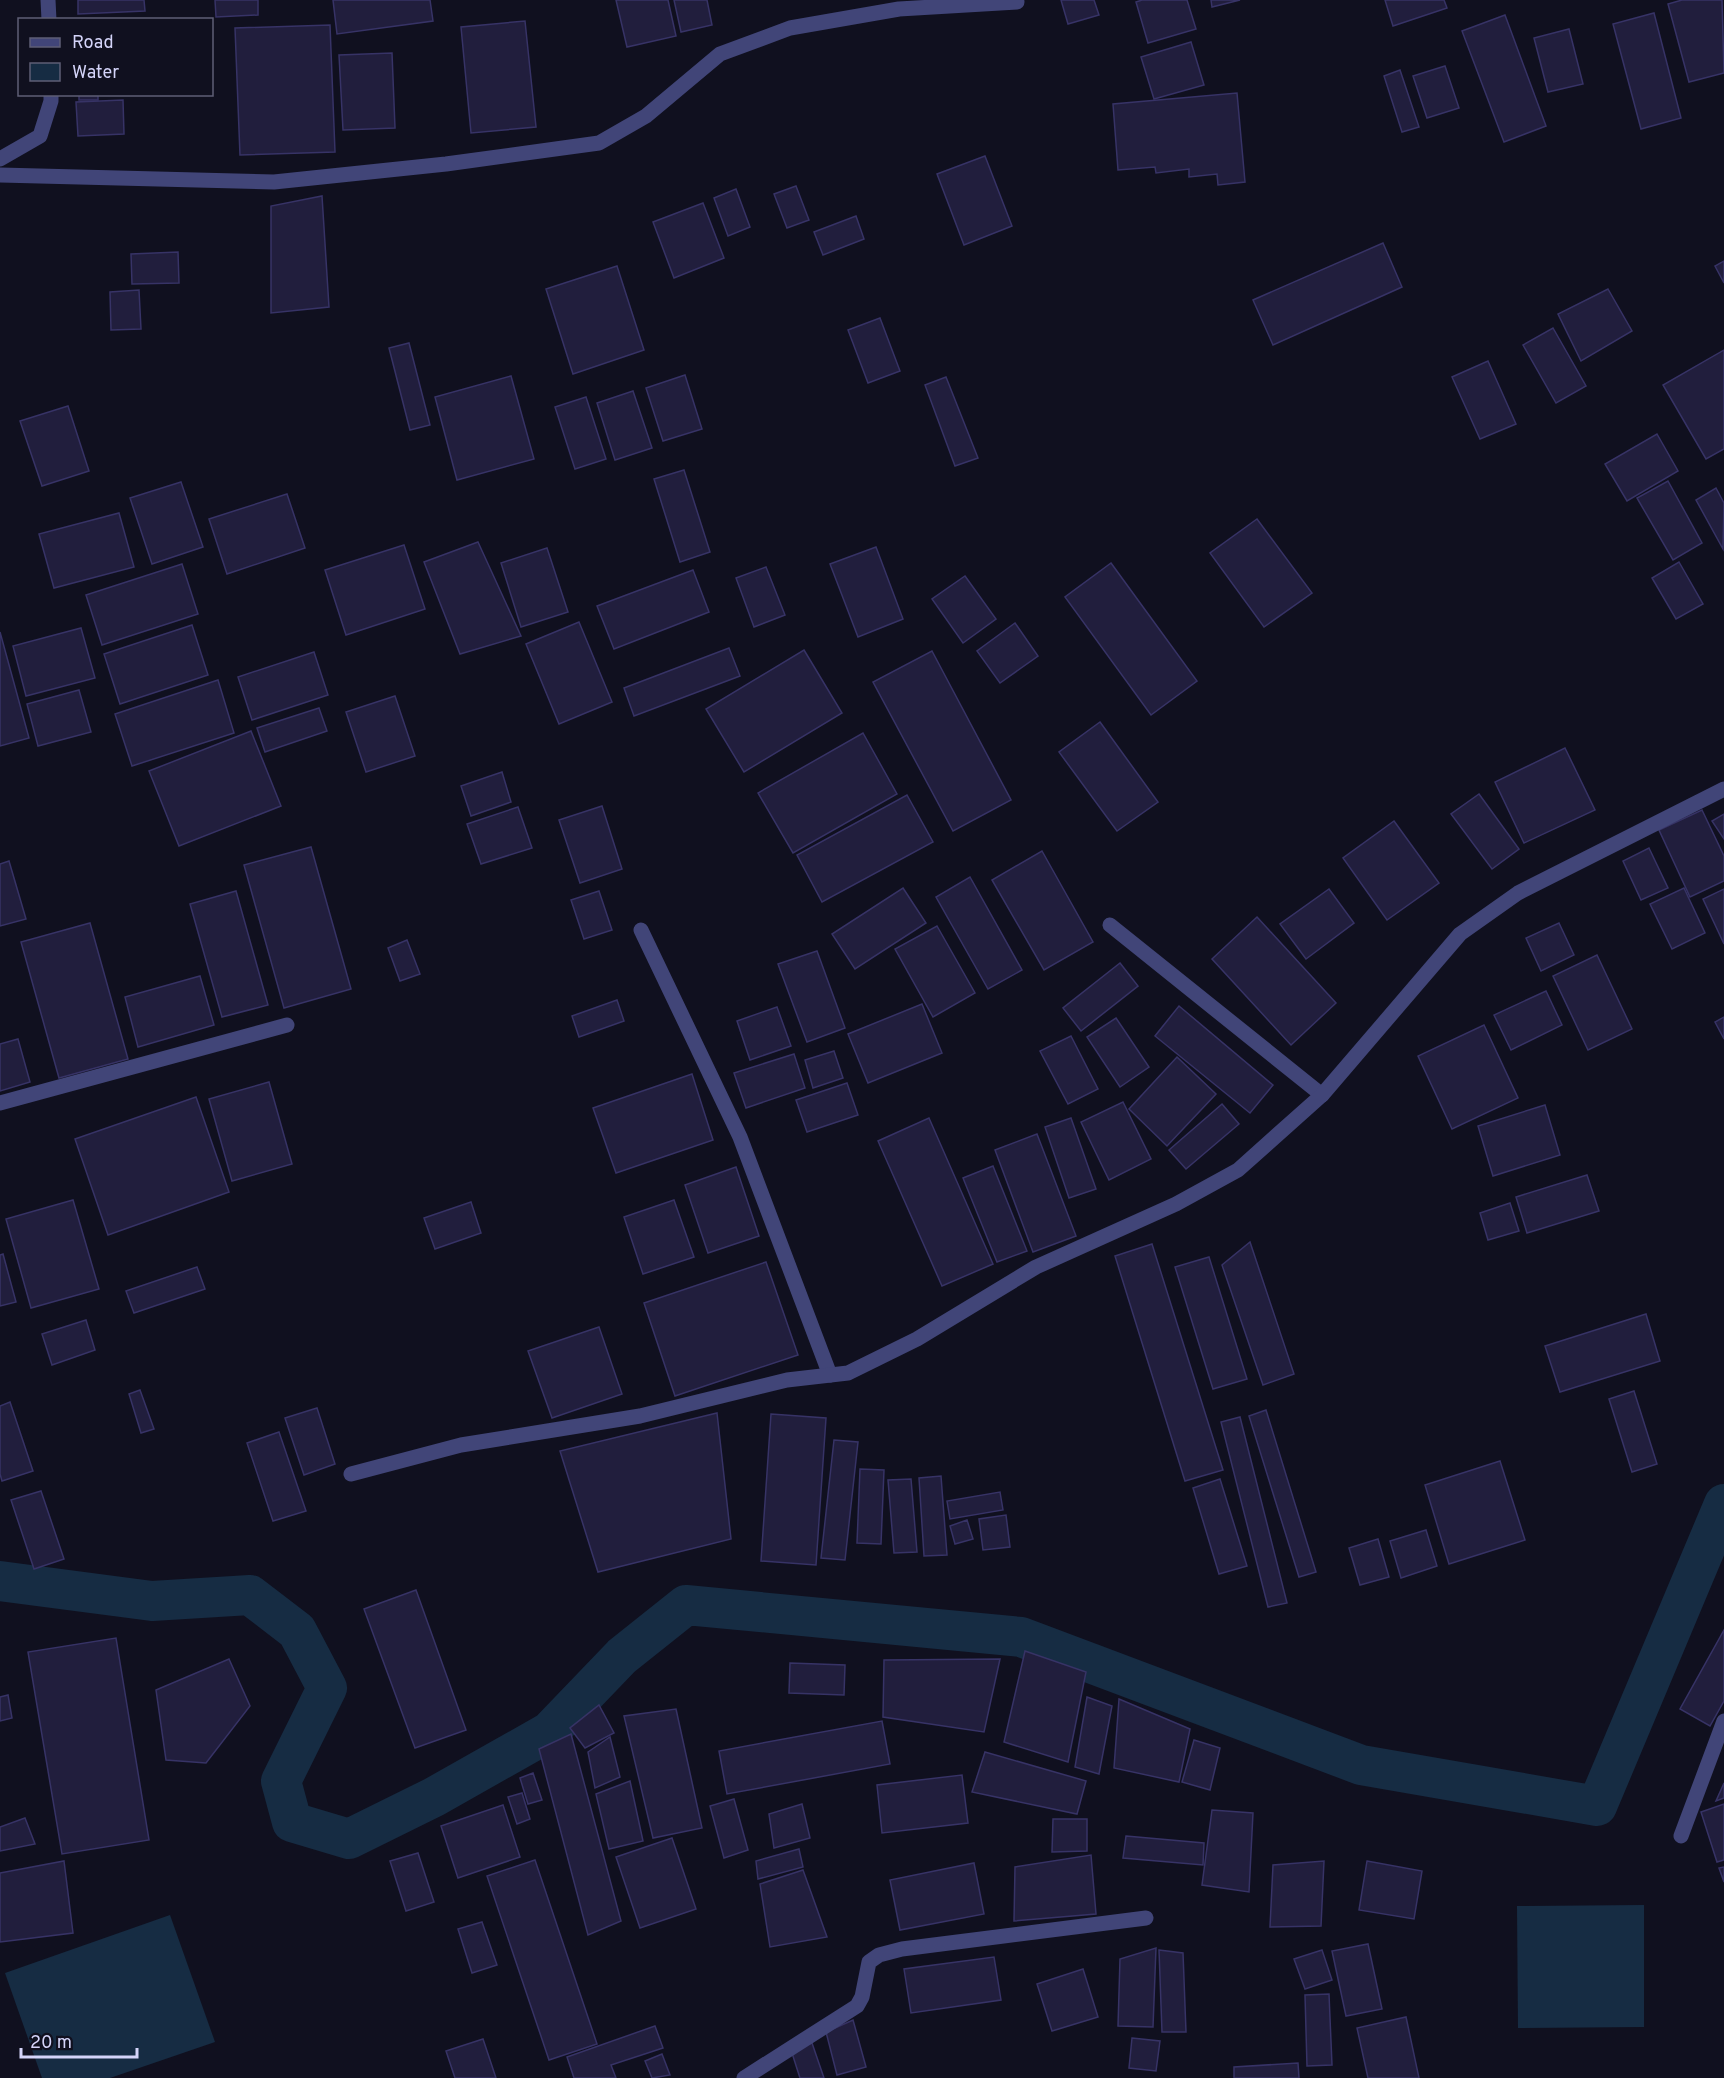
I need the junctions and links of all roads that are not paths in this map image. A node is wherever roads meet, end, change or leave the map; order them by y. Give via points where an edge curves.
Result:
1 (48, 0) edge
2 (1017, 2) dead end
3 (49, 18) edge
4 (51, 96) edge
5 (0, 159) edge
6 (0, 175) edge
7 (1724, 789) edge
8 (1110, 925) dead end
9 (641, 930) dead end
10 (287, 1025) dead end
11 (1322, 1095) junction
12 (0, 1103) edge
13 (830, 1375) junction
14 (351, 1474) dead end
15 (1724, 1721) edge
16 (1681, 1836) dead end
17 (1146, 1918) dead end
18 (744, 2078) edge

1 - 3 street
2 - 6 street via 899,9 790,28 720,54 646,116 600,143 274,182
4 - 5 street via 40,136
7 - 11 street via 1518,893 1460,934
8 - 11 street
9 - 13 street via 740,1137
10 - 12 street
11 - 13 street via 1238,1170 1176,1204 1036,1267 916,1339 848,1373
13 - 14 street via 787,1380 640,1416 461,1445
15 - 16 street
17 - 18 street via 879,1955 869,1962 857,2006

